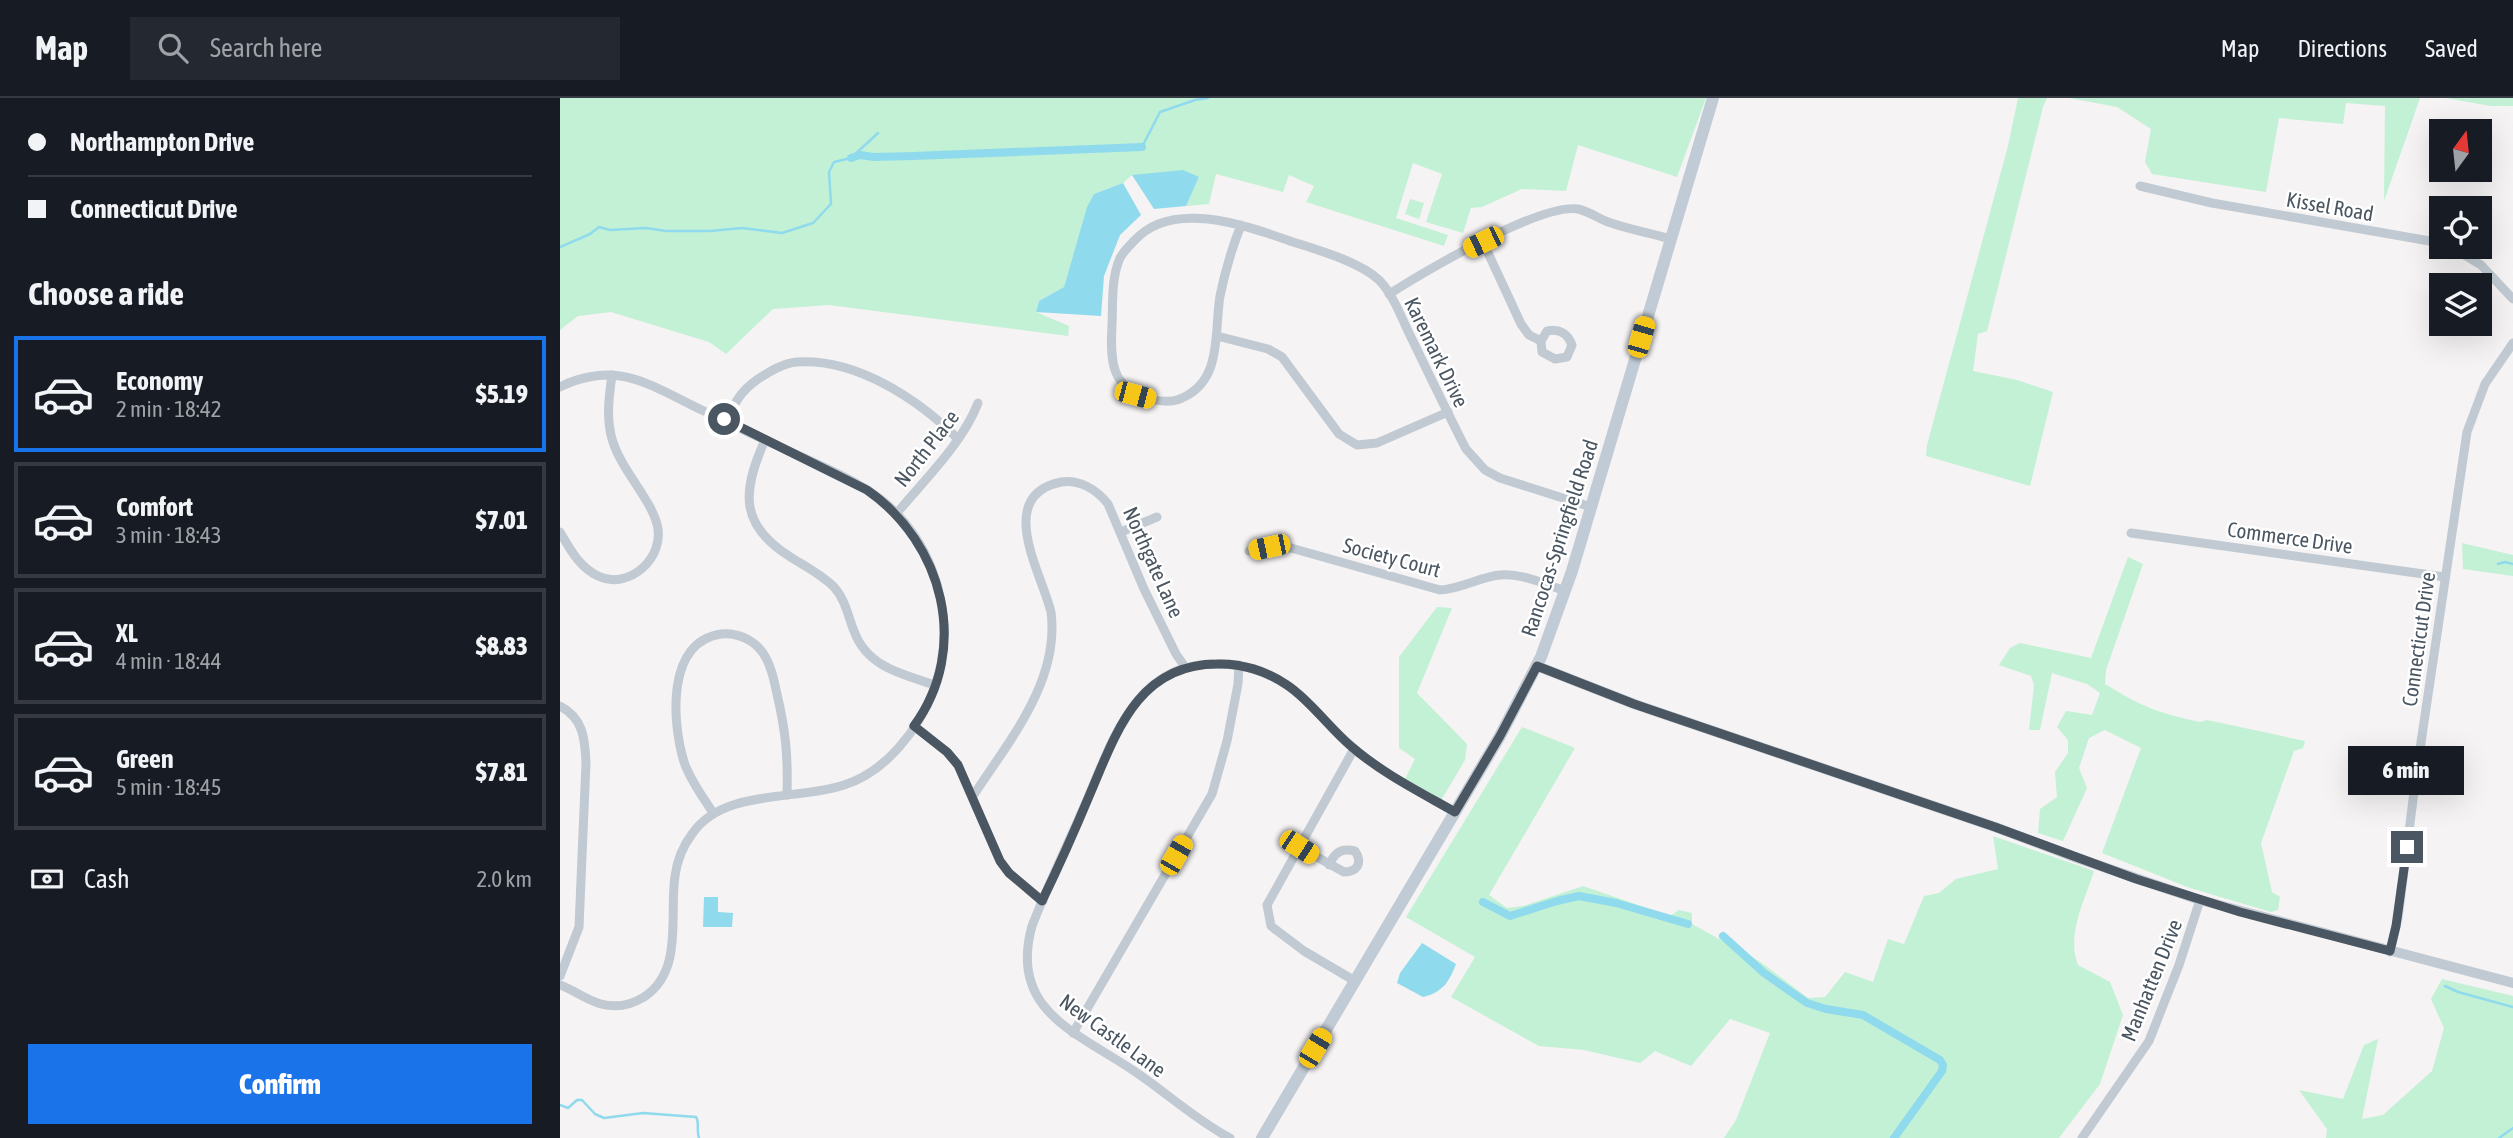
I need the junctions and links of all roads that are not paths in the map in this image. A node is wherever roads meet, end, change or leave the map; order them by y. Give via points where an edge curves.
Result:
1 (1713, 98) edge
2 (2140, 186) dead end
3 (1241, 225) junction
4 (1670, 239) junction
5 (2429, 241) edge
6 (1483, 242) junction
7 (2471, 259) edge
8 (1389, 294) junction
9 (2513, 299) edge
10 (1216, 336) junction
11 (1541, 341) dead end
12 (2513, 343) edge
13 (612, 375) junction
14 (560, 387) edge
15 (978, 403) dead end
16 (1448, 412) junction
17 (729, 422) junction
18 (958, 439) junction
19 (765, 440) junction
20 (1591, 507) junction
21 (897, 513) junction
22 (1157, 517) dead end
23 (560, 532) edge
24 (1121, 532) junction
25 (2131, 533) dead end
26 (1249, 551) dead end
27 (2445, 576) junction
28 (1565, 591) junction
29 (1239, 666) junction
30 (1537, 666) junction
31 (1185, 667) junction
32 (935, 685) junction
33 (560, 706) edge
34 (914, 726) junction
35 (1354, 749) junction
36 (787, 795) junction
37 (973, 796) junction
38 (1455, 812) junction
39 (713, 813) junction
40 (1299, 847) junction
41 (1329, 864) dead end
42 (2200, 900) junction
43 (1042, 901) junction
44 (2390, 951) junction
45 (560, 976) edge
46 (1355, 981) junction
47 (2513, 983) edge
48 (560, 985) edge
49 (1073, 1033) junction
50 (1230, 1138) edge
51 (1262, 1138) edge
52 (2082, 1138) edge

1 - 4 main road, Rancocas-Springfield Road
2 - 5 street, Kissel Road
3 - 8 street, Karemark Drive via 1362,269 1378,279
3 - 10 street, Karemark Drive via 1227,264
3 - 10 street, Karemark Drive via 1185,219 1159,222 1143,230 1121,255 1115,273 1110,354 1121,384 1135,395 1174,402 1201,386 1215,355
4 - 6 street via 1578,209 1563,209
4 - 20 main road, Rancocas-Springfield Road
6 - 8 street
6 - 11 street via 1521,324
7 - 9 street
8 - 16 street, Karemark Drive
10 - 16 street via 1282,357 1339,434 1357,445 1377,443
12 - 27 street, Connecticut Drive via 2485,384 2470,419
13 - 14 street
13 - 17 street via 639,382
13 - 23 street via 610,432 657,523 657,546 640,570 609,580 579,562
15 - 18 street, North Place
16 - 20 street, Karemark Drive via 1466,449 1485,470
17 - 18 street via 733,405 749,385 766,373 798,362 839,367 887,385
17 - 19 street
18 - 21 street, North Place
19 - 21 street via 867,490
19 - 32 street via 748,491 761,530 837,591 860,645 874,661
20 - 28 main road, Rancocas-Springfield Road
21 - 32 street via 924,553 941,601 944,639
22 - 24 street
24 - 31 street, Northgate Lane via 1144,589
24 - 37 street, Northgate Lane via 1098,492 1080,484 1052,485 1030,506 1024,522 1026,538 1052,622 1048,661 1030,707
25 - 27 street, Commerce Drive
26 - 28 street, Society Court via 1291,548 1440,590 1507,575
27 - 44 street, Connecticut Drive
28 - 30 main road, Rancocas-Springfield Road
29 - 31 street, New Castle Lane
29 - 35 street, New Castle Lane via 1290,687
29 - 49 street via 1227,741 1212,794
30 - 38 main road, Rancocas-Springfield Road
30 - 42 street via 1634,704
31 - 43 street, New Castle Lane via 1150,688 1120,724
32 - 34 street
33 - 45 street via 580,725 586,763 579,928
34 - 36 street via 886,760 857,779 835,788
34 - 37 street via 953,758
35 - 38 street, New Castle Lane
35 - 40 street
36 - 39 street
36 - 39 street via 787,736 762,652 751,641 728,634 712,636 698,643 683,661 677,699 684,764
37 - 43 street via 1000,861
38 - 46 main road, Rancocas-Springfield Road
39 - 48 street via 693,832 678,861 670,956 656,987 638,1001 616,1006 593,1002
40 - 41 street
40 - 46 street via 1267,905 1271,926
42 - 44 street
42 - 52 street, Manhatten Drive via 2149,1041
43 - 49 street, New Castle Lane via 1027,947 1029,980 1044,1009
44 - 47 street
46 - 51 main road, Rancocas-Springfield Road
49 - 50 street, New Castle Lane

